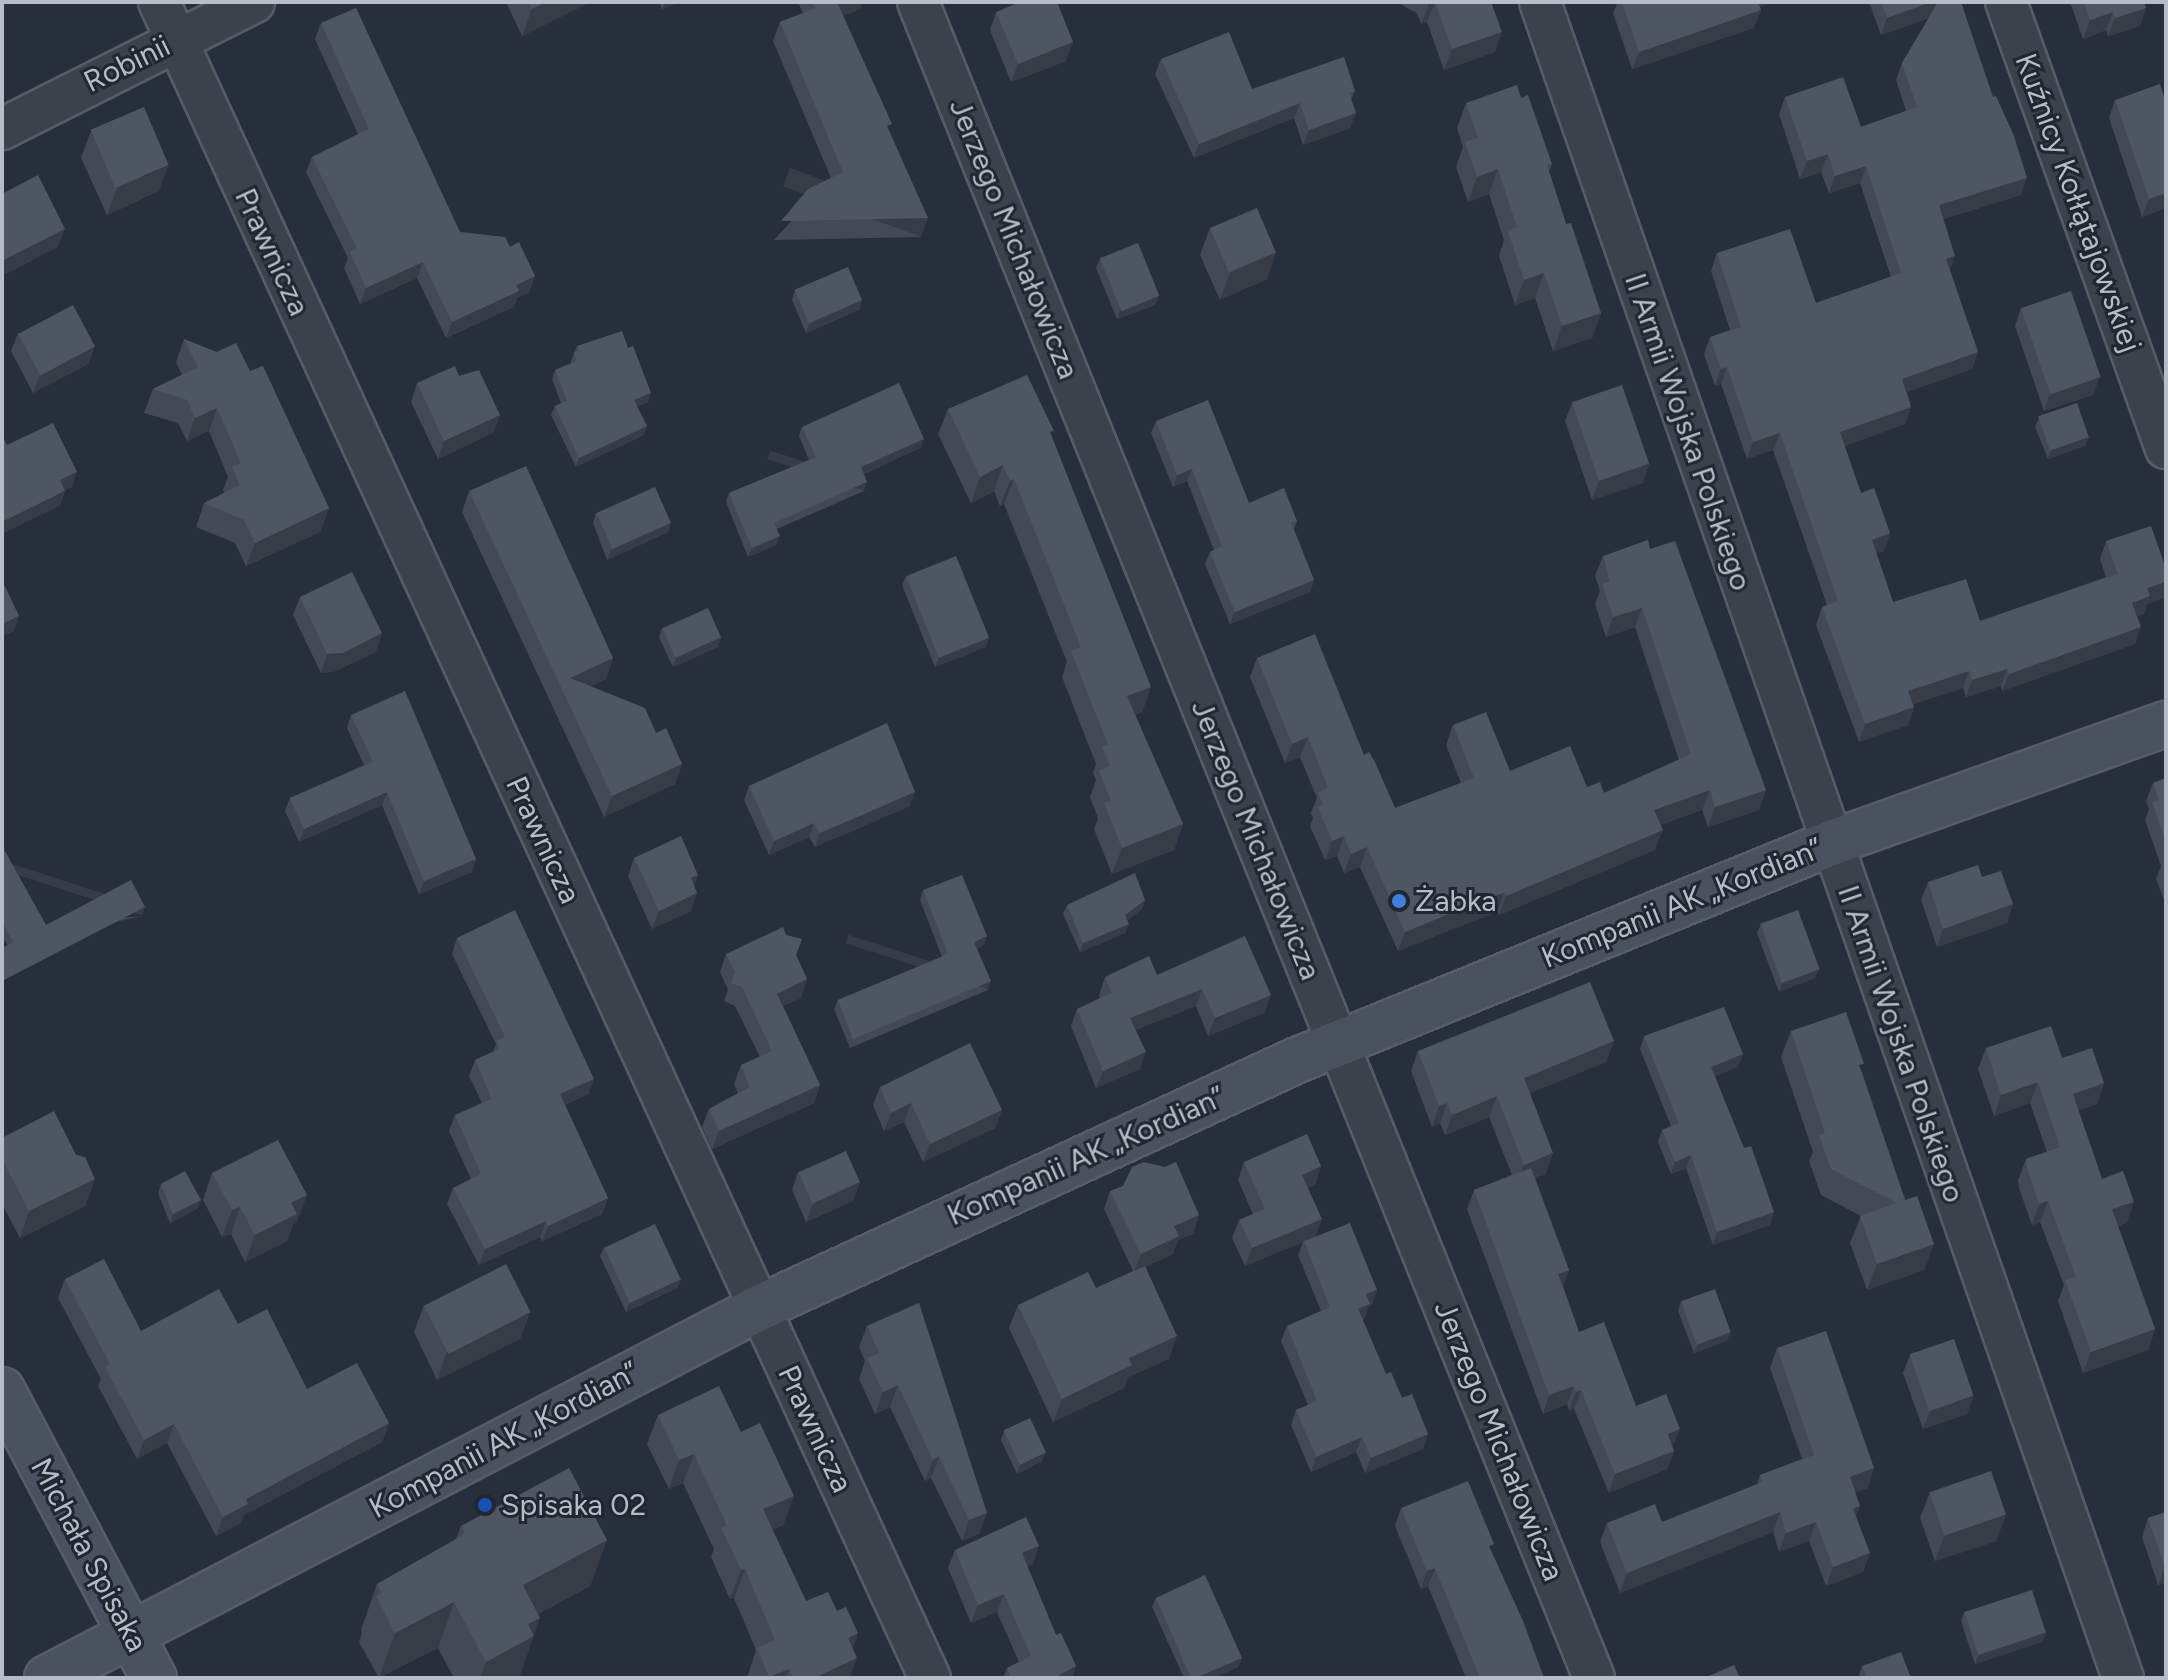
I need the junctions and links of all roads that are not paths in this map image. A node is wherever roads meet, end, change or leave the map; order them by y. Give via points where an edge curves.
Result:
1 (159, 2) edge
2 (254, 2) edge
3 (918, 2) edge
4 (1540, 2) edge
5 (2006, 2) edge
6 (175, 40) junction
7 (2, 129) edge
8 (2166, 448) edge
9 (2166, 724) edge
10 (1831, 843) junction
11 (1338, 1042) junction
12 (759, 1308) junction
13 (2, 1390) edge
14 (130, 1634) junction
15 (47, 1678) edge
16 (154, 1678) edge
17 (930, 1678) edge
18 (1594, 1678) edge
19 (2123, 1678) edge

1 - 6 street, Prawnicza
2 - 6 street, Robinii
3 - 11 street, Jerzego Michałowicza
4 - 10 street, II Armii Wojska Polskiego
5 - 8 street, Kuźnicy Kołłątajowskiej
6 - 7 street, Robinii
6 - 12 street, Prawnicza
9 - 10 street, Kompanii AK „Kordian”
10 - 11 street, Kompanii AK „Kordian”
10 - 19 street, II Armii Wojska Polskiego
11 - 12 street, Kompanii AK „Kordian”
11 - 18 street, Jerzego Michałowicza
12 - 14 street, Kompanii AK „Kordian”
12 - 17 street, Prawnicza
13 - 14 street, Michała Spisaka
14 - 15 street, Kompanii AK „Kordian”
14 - 16 street, Michała Spisaka

